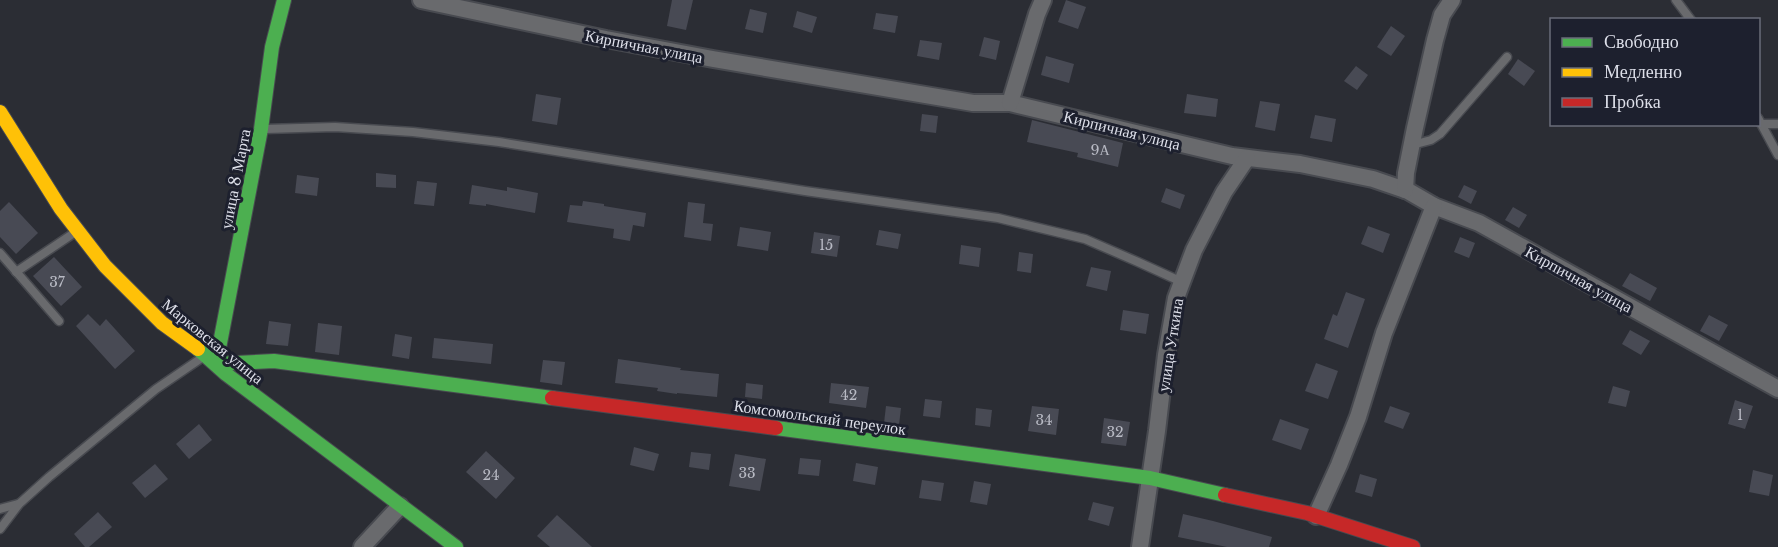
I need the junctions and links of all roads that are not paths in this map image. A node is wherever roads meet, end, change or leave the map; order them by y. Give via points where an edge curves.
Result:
1 (284, 0) edge
2 (421, 0) edge
3 (1043, 0) edge
4 (1452, 0) edge
5 (1676, 0) edge
6 (1690, 18) edge
7 (1507, 57) dead end
8 (1010, 103) junction
9 (0, 112) edge
10 (1760, 121) edge
11 (1778, 124) edge
12 (261, 129) junction
13 (1412, 145) junction
14 (1778, 155) edge
15 (1246, 158) junction
16 (1405, 190) junction
17 (1434, 206) junction
18 (78, 231) junction
19 (0, 253) edge
20 (16, 272) junction
21 (1182, 282) junction
22 (59, 321) dead end
23 (211, 359) junction
24 (1778, 389) edge
25 (1150, 478) junction
26 (19, 504) junction
27 (400, 506) junction
28 (0, 509) edge
29 (1316, 516) junction
30 (0, 529) edge
31 (362, 547) edge
32 (456, 547) edge
33 (1140, 547) edge
34 (1413, 547) edge

1 - 12 street, улица 8 Марта via 272,47
2 - 8 street, Кирпичная улица via 736,63 973,103
3 - 8 street
4 - 13 street via 1442,15
5 - 6 lane
7 - 13 lane via 1440,134
8 - 15 street, Кирпичная улица
9 - 18 street, Марковская улица
10 - 11 lane
10 - 14 lane
12 - 21 lane via 335,127 489,141 998,218 1085,239
12 - 23 street, улица 8 Марта
13 - 16 street
15 - 16 street, Кирпичная улица via 1300,164
15 - 21 street, улица Уткина via 1194,250
16 - 17 street, Кирпичная улица
17 - 24 street, Кирпичная улица via 1479,223
17 - 29 street via 1384,333 1340,465
18 - 20 lane
18 - 23 street, Марковская улица via 105,266 162,323
19 - 20 lane
20 - 22 lane
21 - 25 street, улица Уткина via 1166,355
23 - 25 street, Комсомольский переулок via 274,361
23 - 26 lane via 156,389
23 - 27 street, Марковская улица
25 - 29 street, Комсомольский переулок
25 - 33 street, улица Уткина
26 - 28 lane
26 - 30 lane
27 - 31 street
27 - 32 street, Марковская улица
29 - 34 street, Комсомольский переулок

